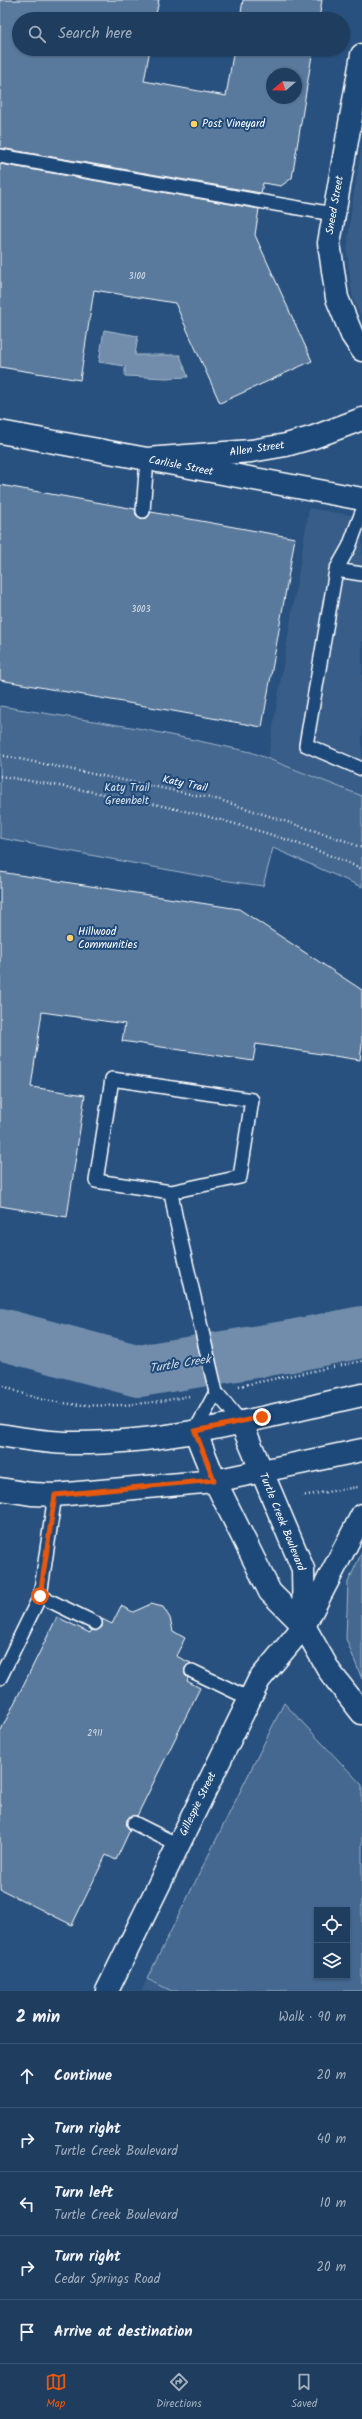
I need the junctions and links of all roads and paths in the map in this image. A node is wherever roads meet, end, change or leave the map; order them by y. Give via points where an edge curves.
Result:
1 (362, 55) edge
2 (0, 156) edge
3 (333, 214) junction
4 (362, 350) edge
5 (362, 418) edge
6 (0, 432) edge
7 (147, 459) junction
8 (362, 499) edge
9 (142, 511) dead end
10 (362, 512) edge
11 (336, 570) junction
12 (362, 574) edge
13 (0, 755) edge
14 (362, 769) edge
15 (0, 776) edge
16 (362, 848) edge
17 (362, 869) edge
18 (172, 1192) junction
19 (362, 1361) edge
20 (0, 1384) edge
21 (231, 1388) dead end
22 (216, 1392) junction
23 (193, 1395) dead end
24 (362, 1395) edge
25 (241, 1422) junction
26 (195, 1431) junction
27 (0, 1435) edge
28 (362, 1450) edge
29 (262, 1472) junction
30 (214, 1480) junction
31 (358, 1487) dead end
32 (0, 1490) edge
33 (55, 1495) junction
34 (296, 1497) dead end
35 (362, 1515) edge
36 (40, 1596) junction
37 (95, 1623) dead end
38 (304, 1626) junction
39 (192, 1671) dead end
40 (0, 1678) edge
41 (250, 1699) junction
42 (362, 1713) edge
43 (134, 1823) dead end
44 (178, 1845) junction
45 (107, 1991) edge

1 - 3 street, Sneed Street
2 - 3 lane
3 - 4 street, Sneed Street via 329,243 333,280 337,298 352,335
5 - 7 street, Allen Street via 286,445 251,451
6 - 7 street, Carlisle Street
7 - 8 street, Carlisle Street
7 - 9 lane
10 - 11 lane via 349,547
11 - 12 lane
11 - 14 lane via 306,745
13 - 16 path, Katy Trail via 220,800
15 - 17 path via 186,812 275,837
18 - 18 lane via 240,1177 252,1100 112,1080 96,1181
18 - 22 lane, bridge
19 - 21 path
20 - 23 path via 36,1399 119,1406 147,1404
22 - 25 lane
22 - 26 lane
24 - 25 street
25 - 26 street
25 - 29 street, Turtle Creek Boulevard
26 - 27 street via 116,1441 73,1443 44,1442
26 - 30 street, Turtle Creek Boulevard
28 - 29 street
29 - 30 street
29 - 38 street, Turtle Creek Boulevard via 303,1569
30 - 33 street
30 - 38 street, Turtle Creek Boulevard via 270,1592
31 - 34 path
32 - 33 street
33 - 36 lane
35 - 38 street, Gillespie Street
36 - 37 lane
36 - 40 lane
38 - 41 street, Gillespie Street via 259,1680
38 - 42 street, Turtle Creek Boulevard via 330,1672
39 - 41 lane
41 - 44 street, Gillespie Street
43 - 44 lane
44 - 45 street, Gillespie Street

